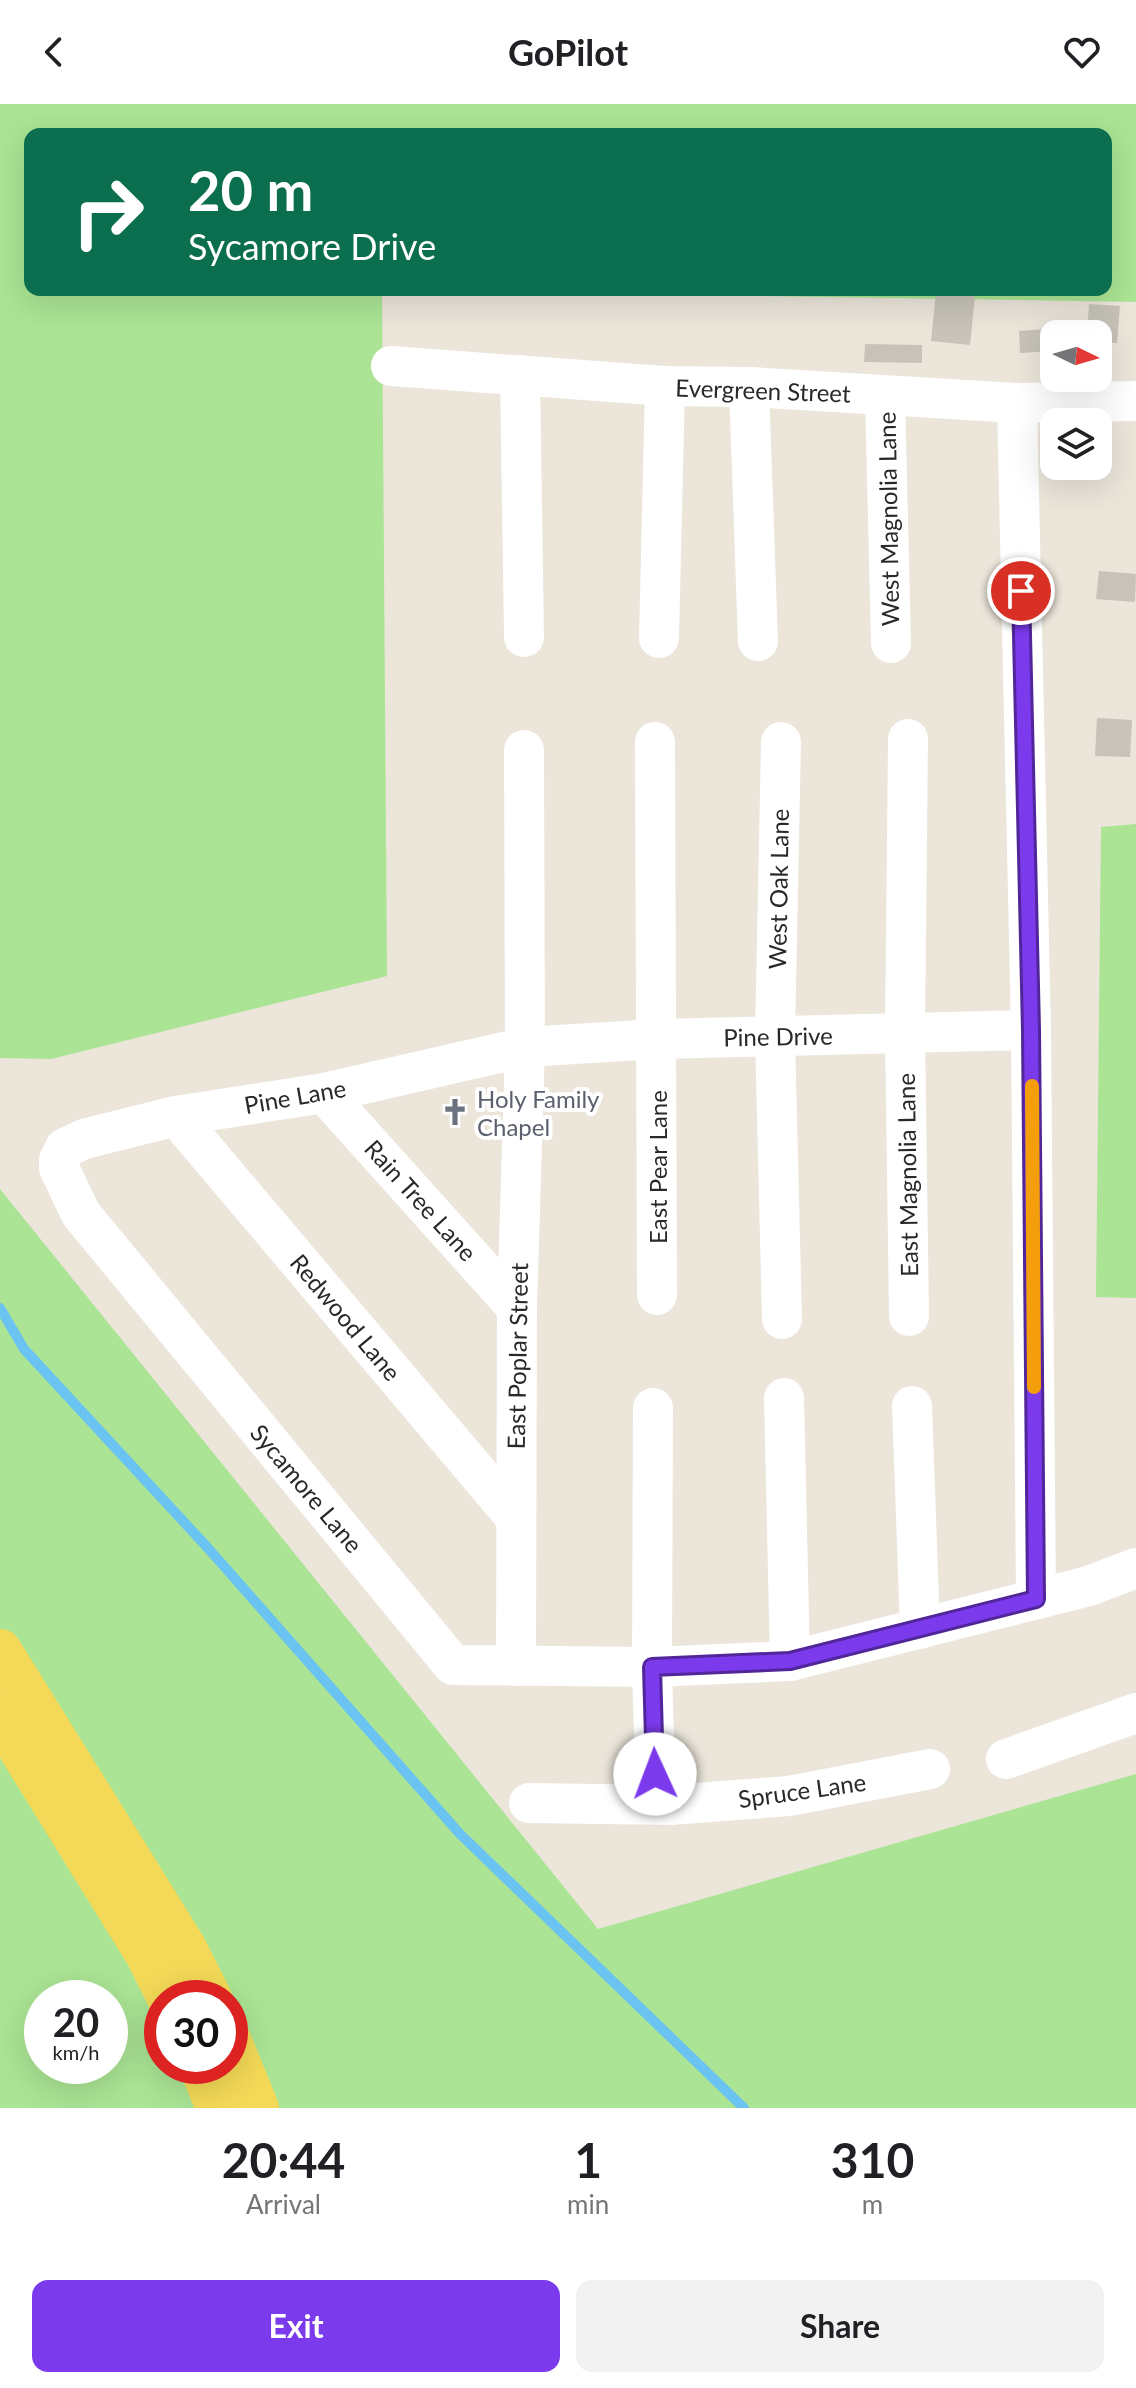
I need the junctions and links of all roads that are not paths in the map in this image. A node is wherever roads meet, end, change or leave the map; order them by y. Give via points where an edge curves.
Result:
1 (391, 366) dead end
2 (520, 375) junction
3 (665, 386) junction
4 (749, 387) junction
5 (885, 396) junction
6 (1136, 401) edge
7 (1017, 403) junction
8 (524, 637) dead end
9 (659, 638) dead end
10 (758, 641) dead end
11 (891, 643) dead end
12 (908, 739) dead end
13 (655, 742) dead end
14 (781, 742) dead end
15 (524, 750) dead end
16 (1031, 1030) junction
17 (905, 1033) junction
18 (775, 1037) junction
19 (657, 1039) junction
20 (525, 1047) junction
21 (324, 1093) junction
22 (176, 1116) junction
23 (65, 1148) joint
24 (657, 1295) dead end
25 (517, 1308) junction
26 (909, 1316) dead end
27 (782, 1319) dead end
28 (784, 1398) dead end
29 (912, 1406) dead end
30 (653, 1408) dead end
31 (515, 1517) junction
32 (1136, 1568) edge
33 (1036, 1599) junction
34 (920, 1629) junction
35 (0, 1651) edge
36 (790, 1661) junction
37 (516, 1666) junction
38 (652, 1667) junction
39 (1136, 1713) edge
40 (0, 1716) edge
41 (44, 1755) junction
42 (1006, 1759) dead end
43 (930, 1769) dead end
44 (529, 1803) dead end
45 (670, 1805) junction
46 (160, 1980) edge
47 (201, 1980) edge
48 (208, 2084) edge
49 (247, 2084) edge
50 (218, 2108) edge
51 (257, 2108) edge

1 - 2 street, Evergreen Street
2 - 3 street, Evergreen Street
2 - 8 street
3 - 4 street, Evergreen Street
3 - 9 street
4 - 5 street, Evergreen Street
4 - 10 street
5 - 7 street, Evergreen Street
5 - 11 street, West Magnolia Lane
6 - 7 street, Evergreen Street
7 - 16 street
12 - 17 street, East Magnolia Lane
13 - 19 street, East Pear Lane
14 - 18 street, West Oak Lane
15 - 20 street, East Poplar Street
16 - 17 street, Pine Drive
16 - 33 street
17 - 18 street, Pine Drive
17 - 26 street, East Magnolia Lane
18 - 19 street, Pine Drive
18 - 27 street, West Oak Lane
19 - 20 street, Pine Drive
19 - 24 street, East Pear Lane
20 - 21 street, Pine Lane
20 - 25 street, East Poplar Street
21 - 22 street, Pine Lane
21 - 25 street, Rain Tree Lane
22 - 23 street, Pine Lane
22 - 31 street, Redwood Lane
23 - 37 street, Sycamore Lane via 59,1168 81,1214 453,1665
25 - 31 street, East Poplar Street
28 - 36 street
29 - 34 street
30 - 38 street
31 - 37 street, East Poplar Street
32 - 33 street, Sycamore Lane
33 - 34 street, Sycamore Lane
34 - 36 street, Sycamore Lane
35 - 41 main road
36 - 38 street, Sycamore Lane
37 - 38 street, Sycamore Lane
38 - 45 street via 655,1774
39 - 42 street
40 - 41 main road
41 - 46 main road
41 - 47 main road via 184,1947
43 - 45 street, Spruce Lane via 789,1796
44 - 45 street, Spruce Lane
48 - 50 main road
49 - 51 main road

